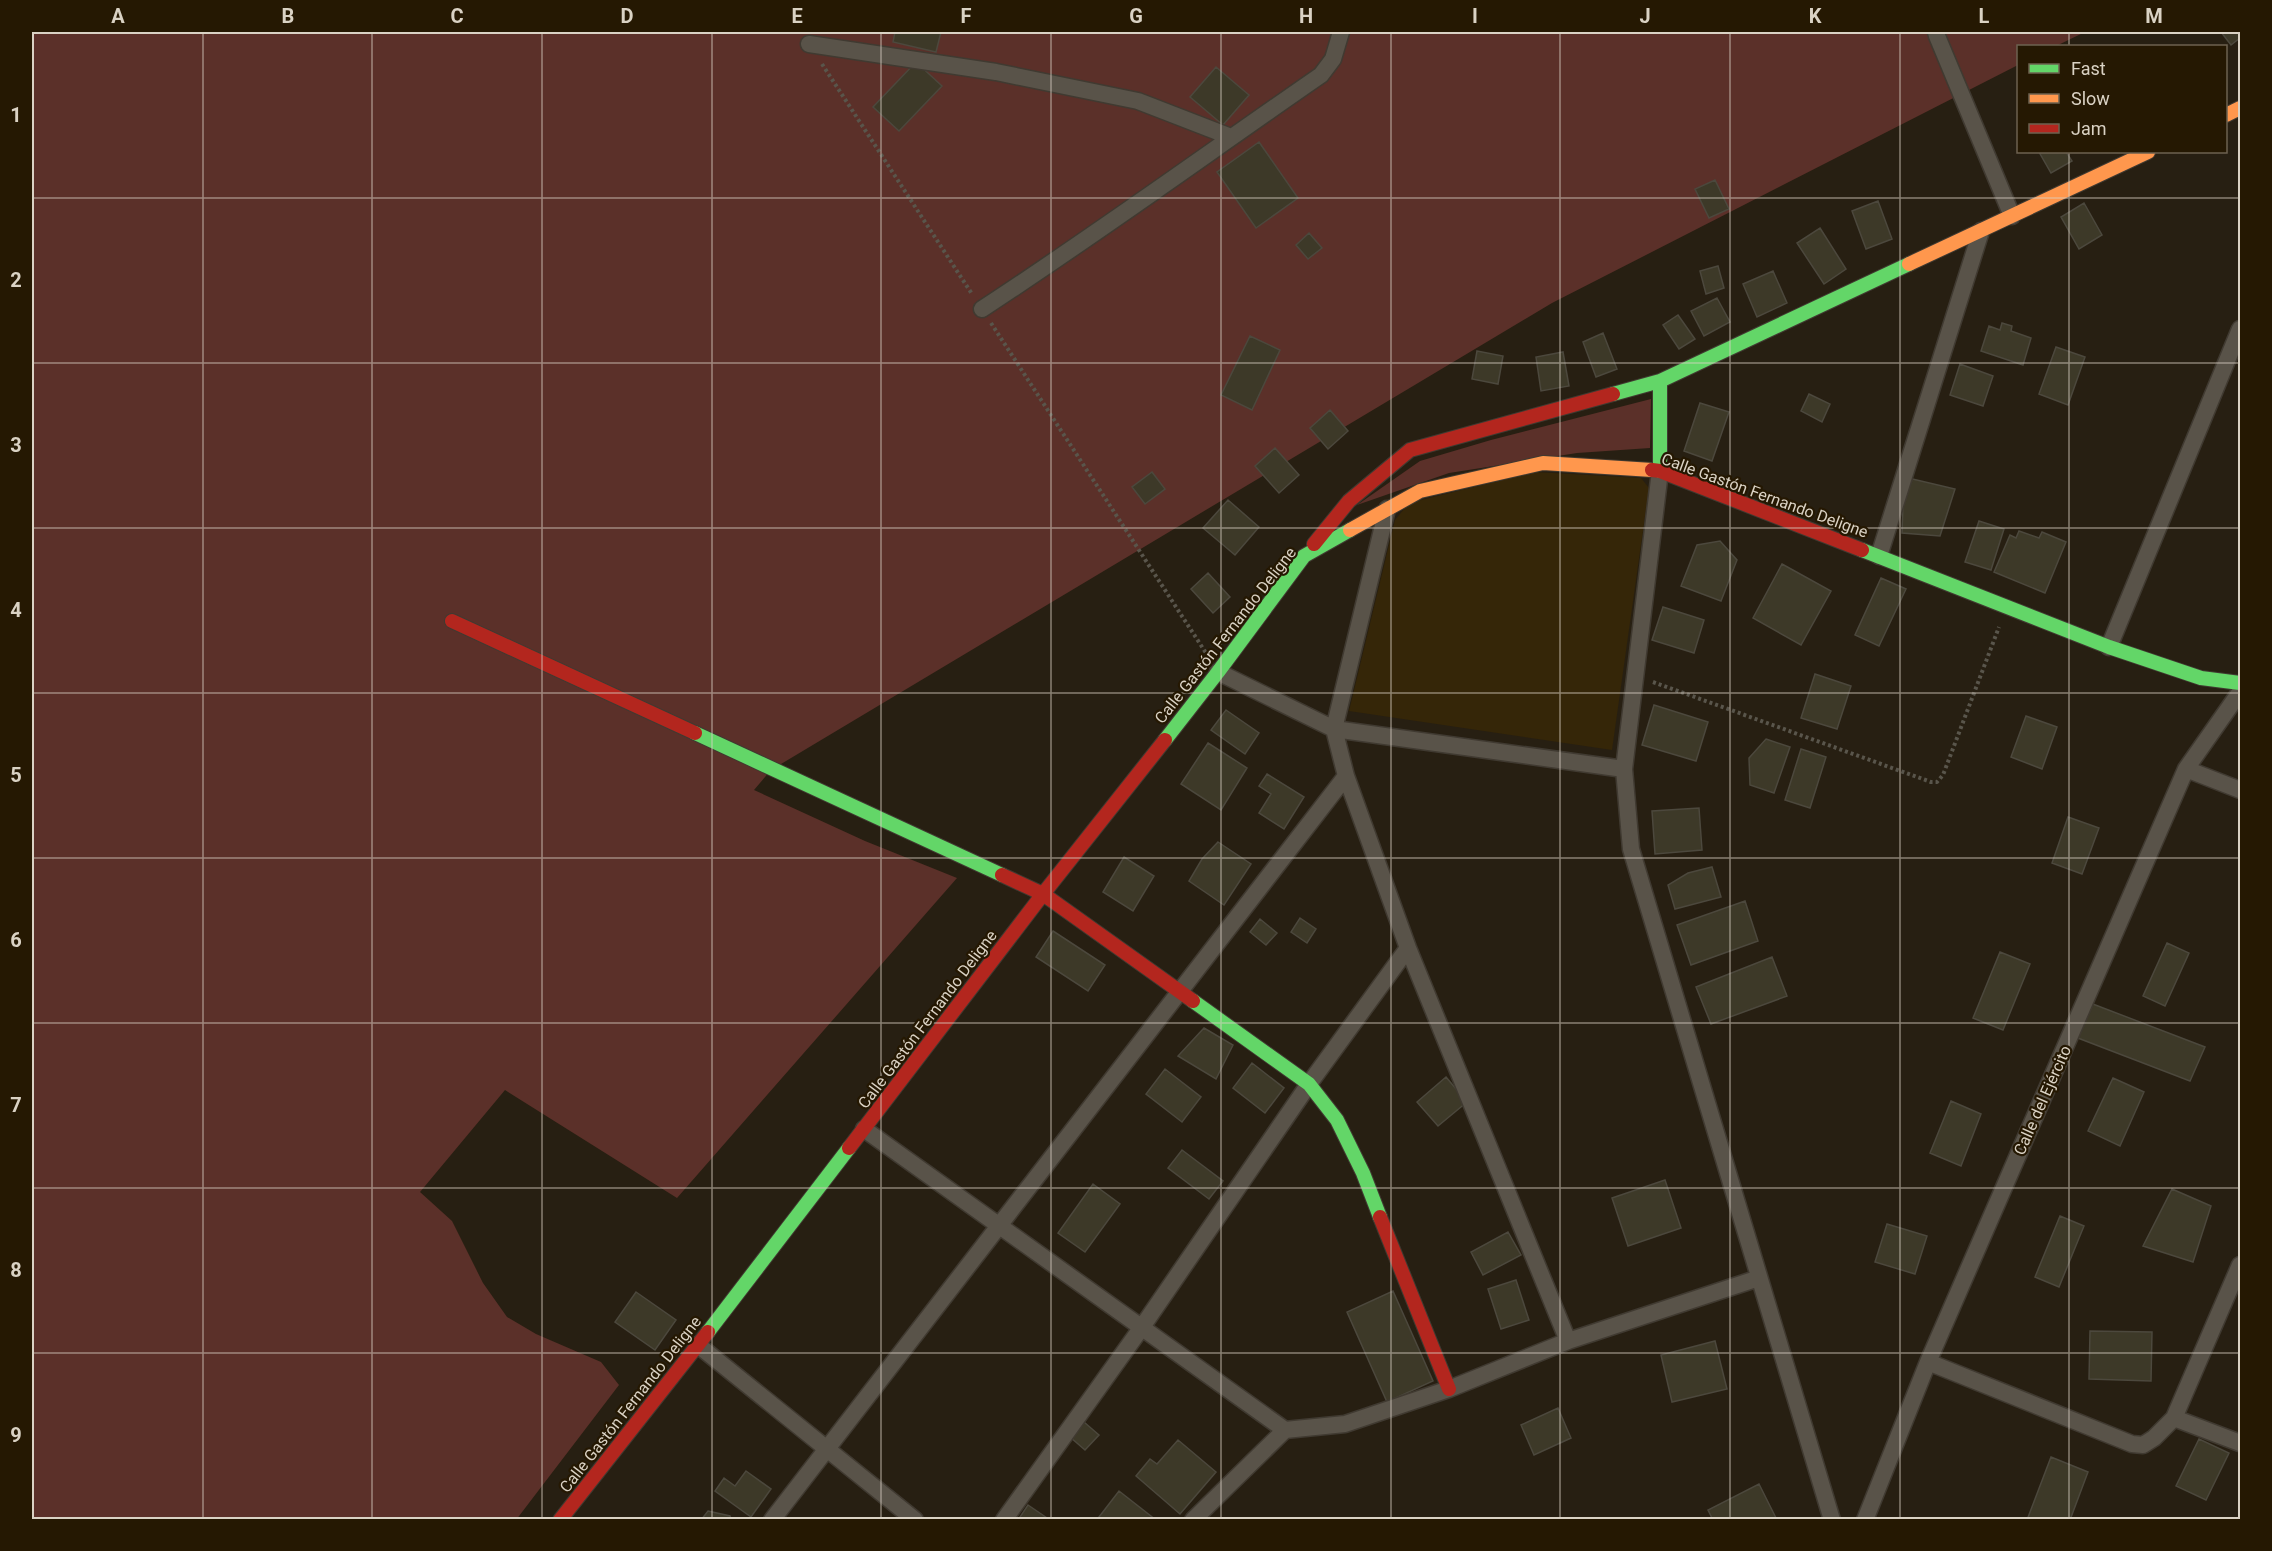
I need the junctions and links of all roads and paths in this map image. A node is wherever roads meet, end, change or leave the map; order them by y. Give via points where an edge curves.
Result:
1 (1341, 32) edge
2 (1936, 32) edge
3 (809, 44) joint
4 (2241, 108) edge
5 (2227, 115) edge
6 (1231, 137) junction
7 (2146, 153) edge
8 (2012, 216) junction
9 (1981, 231) junction
10 (982, 309) junction
11 (2241, 329) edge
12 (1660, 381) junction
13 (1660, 471) junction
14 (1388, 509) junction
15 (1304, 556) junction
16 (1879, 556) junction
17 (2007, 605) junction
18 (452, 621) dead end
19 (2109, 647) junction
20 (1218, 672) junction
21 (1635, 676) junction
22 (2241, 683) edge
23 (2241, 692) edge
24 (1334, 729) junction
25 (1624, 769) junction
26 (2186, 769) junction
27 (1346, 776) junction
28 (2241, 790) edge
29 (1043, 894) junction
30 (1408, 948) junction
31 (1180, 991) junction
32 (1309, 1084) junction
33 (864, 1129) junction
34 (999, 1225) junction
35 (2241, 1265) edge
36 (1759, 1278) junction
37 (1142, 1328) junction
38 (1568, 1341) junction
39 (698, 1345) junction
40 (1928, 1362) junction
41 (1449, 1389) junction
42 (2174, 1418) junction
43 (1285, 1430) junction
44 (2241, 1443) edge
45 (827, 1448) junction
46 (560, 1520) edge
47 (772, 1520) edge
48 (915, 1520) edge
49 (1004, 1520) edge
50 (1193, 1520) edge
51 (1832, 1520) edge
52 (1865, 1520) edge

1 - 6 street via 1334,59 1321,75
2 - 8 street
3 - 6 street via 996,72 1138,102
3 - 10 path
4 - 5 street
6 - 10 street via 1067,254
7 - 8 street
8 - 9 street
9 - 12 street
9 - 16 street
10 - 20 path
11 - 19 street
12 - 13 street
12 - 15 street via 1410,450 1349,501
13 - 14 street, Calle Gastón Fernando Deligne via 1543,463 1420,491
13 - 16 street, Calle Gastón Fernando Deligne
13 - 21 street
14 - 15 street, Calle Gastón Fernando Deligne
14 - 24 street
15 - 20 street, Calle Gastón Fernando Deligne
16 - 17 street, Calle Gastón Fernando Deligne
17 - 19 street, Calle Gastón Fernando Deligne
17 - 21 path via 1943,775 1937,782
18 - 29 street
19 - 22 street, Calle Gastón Fernando Deligne via 2201,678
20 - 24 street
20 - 29 street, Calle Gastón Fernando Deligne
21 - 25 street
23 - 26 street, Calle del Ejército
24 - 25 street
24 - 27 street
25 - 36 street via 1631,849
26 - 28 street
26 - 40 street, Calle del Ejército
27 - 30 street
27 - 31 street
29 - 31 street
29 - 33 street, Calle Gastón Fernando Deligne
30 - 32 street
30 - 38 street
31 - 32 street
31 - 34 street
32 - 37 street
32 - 41 street via 1337,1120 1363,1173
33 - 34 street
33 - 39 street, Calle Gastón Fernando Deligne
34 - 37 street
34 - 45 street
35 - 42 street
36 - 38 street
36 - 51 street
37 - 43 street
37 - 49 street
38 - 41 street
39 - 45 street
39 - 46 street, Calle Gastón Fernando Deligne
40 - 42 street via 2132,1444 2143,1445
40 - 52 street, Calle del Ejército
41 - 43 street via 1345,1424
42 - 44 street
43 - 50 street
45 - 47 street
45 - 48 street

